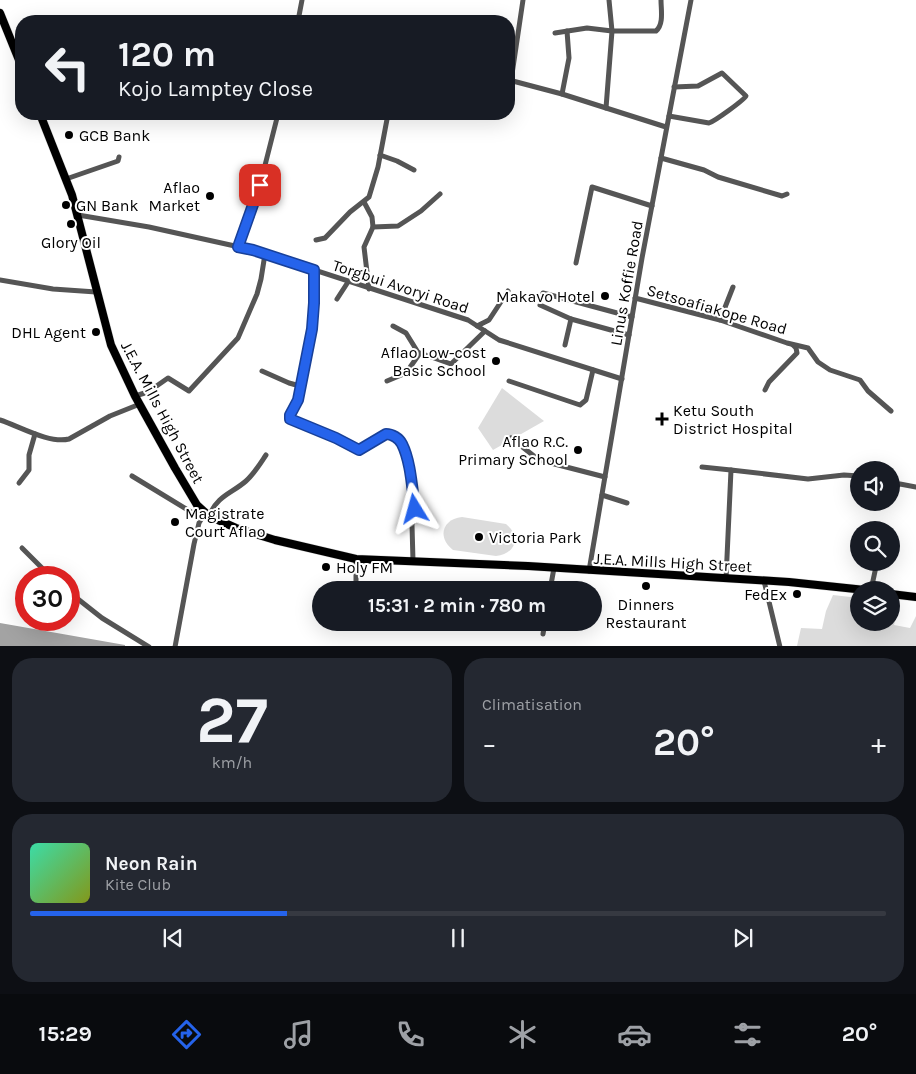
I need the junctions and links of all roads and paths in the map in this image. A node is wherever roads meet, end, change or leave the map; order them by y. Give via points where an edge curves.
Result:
1 (302, 0) edge
2 (523, 0) edge
3 (609, 0) edge
4 (661, 0) edge
5 (691, 0) edge
6 (0, 13) edge
7 (299, 15) edge
8 (567, 31) junction
9 (612, 31) junction
10 (554, 33) dead end
11 (515, 49) edge
12 (15, 50) edge
13 (515, 81) edge
14 (674, 87) junction
15 (562, 94) junction
16 (606, 108) junction
17 (669, 116) junction
18 (42, 120) edge
19 (276, 120) edge
20 (387, 120) edge
21 (666, 127) junction
22 (380, 156) junction
23 (119, 157) dead end
24 (661, 158) junction
25 (414, 170) dead end
26 (66, 179) junction
27 (440, 194) dead end
28 (787, 194) dead end
29 (364, 202) junction
30 (652, 206) junction
31 (78, 215) junction
32 (373, 227) junction
33 (316, 240) dead end
34 (238, 247) junction
35 (265, 254) junction
36 (576, 262) dead end
37 (314, 270) junction
38 (0, 280) edge
39 (348, 282) junction
40 (733, 287) dead end
41 (369, 289) junction
42 (508, 291) dead end
43 (96, 292) junction
44 (543, 294) dead end
45 (635, 298) junction
46 (338, 299) dead end
47 (540, 305) dead end
48 (632, 316) junction
49 (571, 319) junction
50 (720, 320) junction
51 (393, 326) dead end
52 (477, 326) junction
53 (485, 331) junction
54 (629, 335) junction
55 (565, 345) dead end
56 (793, 345) junction
57 (419, 354) junction
58 (593, 370) junction
59 (262, 371) dead end
60 (622, 379) junction
61 (387, 381) dead end
62 (509, 381) dead end
63 (300, 386) junction
64 (765, 390) dead end
65 (135, 396) junction
66 (140, 404) junction
67 (891, 411) dead end
68 (0, 420) edge
69 (35, 434) junction
70 (511, 438) dead end
71 (266, 455) dead end
72 (702, 467) dead end
73 (731, 470) junction
74 (850, 475) edge
75 (132, 476) dead end
76 (605, 476) junction
77 (19, 483) dead end
78 (900, 484) edge
79 (916, 487) edge
80 (602, 495) junction
81 (627, 503) dead end
82 (205, 516) junction
83 (22, 548) dead end
84 (356, 558) junction
85 (413, 561) junction
86 (40, 566) edge
87 (554, 568) junction
88 (589, 571) junction
89 (726, 579) junction
90 (764, 580) junction
91 (356, 581) edge
92 (552, 581) edge
93 (850, 589) edge
94 (900, 595) edge
95 (916, 598) edge
96 (80, 601) edge
97 (544, 631) edge
98 (543, 634) dead end
99 (149, 646) edge
100 (175, 646) edge
101 (780, 646) edge

1 - 7 street
2 - 11 street
3 - 9 street
4 - 9 street via 661,22 656,31
5 - 14 street, Linus Koffie Road
6 - 12 highway
8 - 9 street via 588,28
8 - 10 street
8 - 15 street via 569,58
9 - 16 street
13 - 15 street
14 - 17 street, Linus Koffie Road
14 - 17 street via 698,86 722,73 746,96 714,121
15 - 16 street
16 - 21 street
17 - 21 street, Linus Koffie Road
18 - 26 highway, J.E.A. Mills High Street
19 - 34 street via 260,185
20 - 22 street
21 - 24 street, Linus Koffie Road
22 - 25 street
22 - 29 street via 370,198
23 - 26 street via 118,161
24 - 28 street via 782,196
24 - 30 street, Linus Koffie Road
26 - 31 highway, J.E.A. Mills High Street
27 - 32 street via 398,226
29 - 32 street
29 - 33 street via 326,238
30 - 36 street via 592,187
30 - 45 street, Linus Koffie Road
31 - 34 street, Torgbui Avoryi Road
31 - 43 highway, J.E.A. Mills High Street
32 - 41 street via 364,247
34 - 35 street, Torgbui Avoryi Road
35 - 37 street, Torgbui Avoryi Road
35 - 65 street via 257,294 238,338 208,372 189,392 168,378 148,392
37 - 39 street, Torgbui Avoryi Road
37 - 63 street via 312,329
38 - 43 street
39 - 41 street, Torgbui Avoryi Road
39 - 46 street
40 - 50 street
41 - 52 street, Torgbui Avoryi Road via 468,320
42 - 52 street via 489,320
43 - 65 highway, J.E.A. Mills High Street via 109,338
44 - 48 street
45 - 48 street, Linus Koffie Road
45 - 50 street, Setsoafiakope Road
47 - 49 street
48 - 54 street, Linus Koffie Road
49 - 54 street
49 - 55 street
50 - 56 street, Setsoafiakope Road
51 - 57 street via 406,333
52 - 53 street, Torgbui Avoryi Road
53 - 57 street via 449,364
53 - 58 street, Torgbui Avoryi Road via 499,340
54 - 60 street, Linus Koffie Road
56 - 64 street via 797,353
56 - 67 street, Setsoafiakope Road via 808,348 818,362 830,370 860,380
57 - 61 street via 406,373
58 - 60 street, Torgbui Avoryi Road
58 - 62 street via 586,400 580,405
59 - 63 street
60 - 76 street, Linus Koffie Road
63 - 85 street via 290,419 359,450 386,434 401,441 415,509
65 - 66 highway, J.E.A. Mills High Street
66 - 69 street via 63,441
66 - 82 highway, J.E.A. Mills High Street
68 - 69 street
69 - 77 street via 29,470
70 - 76 street via 540,460
71 - 82 street via 246,482 217,501
72 - 73 street
73 - 74 street via 808,479
73 - 89 street
75 - 82 street
76 - 80 street, Linus Koffie Road
78 - 79 street
80 - 81 street
80 - 88 street, Linus Koffie Road
82 - 84 highway, J.E.A. Mills High Street via 275,540
82 - 100 street via 199,523 188,570
83 - 86 street
84 - 85 highway, J.E.A. Mills High Street
84 - 91 street
85 - 87 highway, J.E.A. Mills High Street
87 - 88 highway, J.E.A. Mills High Street
87 - 92 street
88 - 89 highway, J.E.A. Mills High Street
89 - 90 highway, J.E.A. Mills High Street
90 - 93 highway, J.E.A. Mills High Street
90 - 101 street
94 - 95 highway
96 - 99 street via 129,636
97 - 98 street

